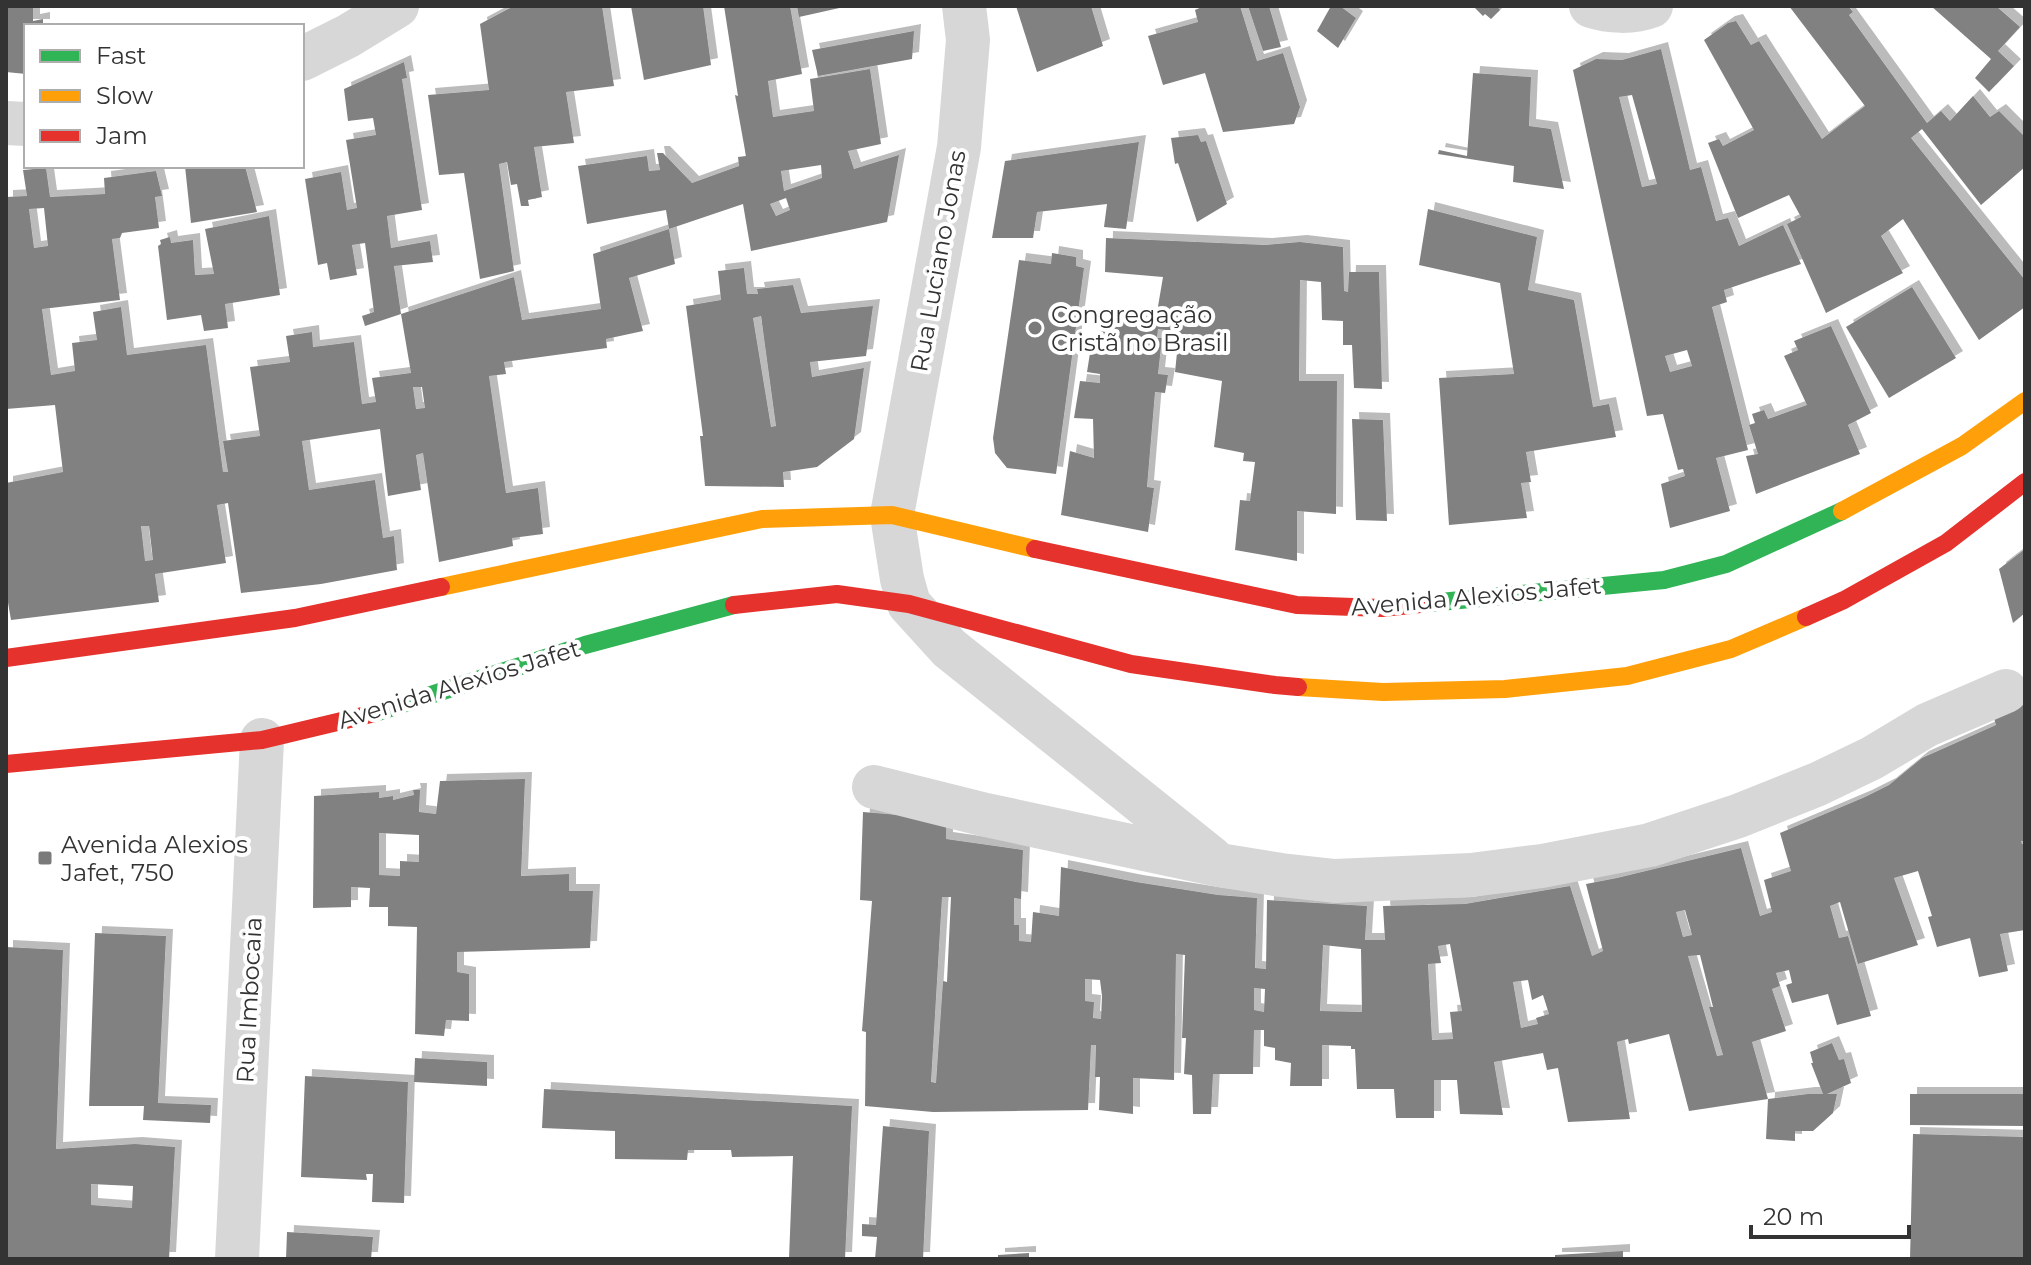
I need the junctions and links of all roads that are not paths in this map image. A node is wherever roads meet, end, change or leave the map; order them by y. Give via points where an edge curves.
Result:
1 (397, 6) edge
2 (964, 6) edge
3 (1591, 6) edge
4 (1651, 6) edge
5 (304, 58) edge
6 (2025, 401) edge
7 (2025, 482) edge
8 (892, 515) junction
9 (909, 604) junction
10 (6, 658) edge
11 (2006, 691) dead end
12 (262, 740) junction
13 (6, 764) edge
14 (874, 787) dead end
15 (1219, 865) junction
16 (237, 1259) edge

1 - 5 street
2 - 8 street, Rua Luciano Jonas via 968,40 959,147
3 - 4 street
6 - 8 main road, Avenida Alexios Jafet via 1962,446 1825,520 1726,564 1664,580 1492,598 1382,608 1297,605
7 - 9 main road, Avenida Alexios Jafet via 1946,543 1844,600 1731,649 1627,676 1505,689 1383,692 1275,685 1131,664
8 - 9 street
8 - 10 main road, Avenida Alexios Jafet via 762,519 295,618
9 - 12 main road, Avenida Alexios Jafet via 837,594 736,604 585,645 377,713
9 - 15 street via 949,648
11 - 15 street via 1927,725 1818,784 1650,845 1471,875 1335,881
12 - 13 main road, Avenida Alexios Jafet
12 - 16 street, Rua Imbocaia
14 - 15 street

